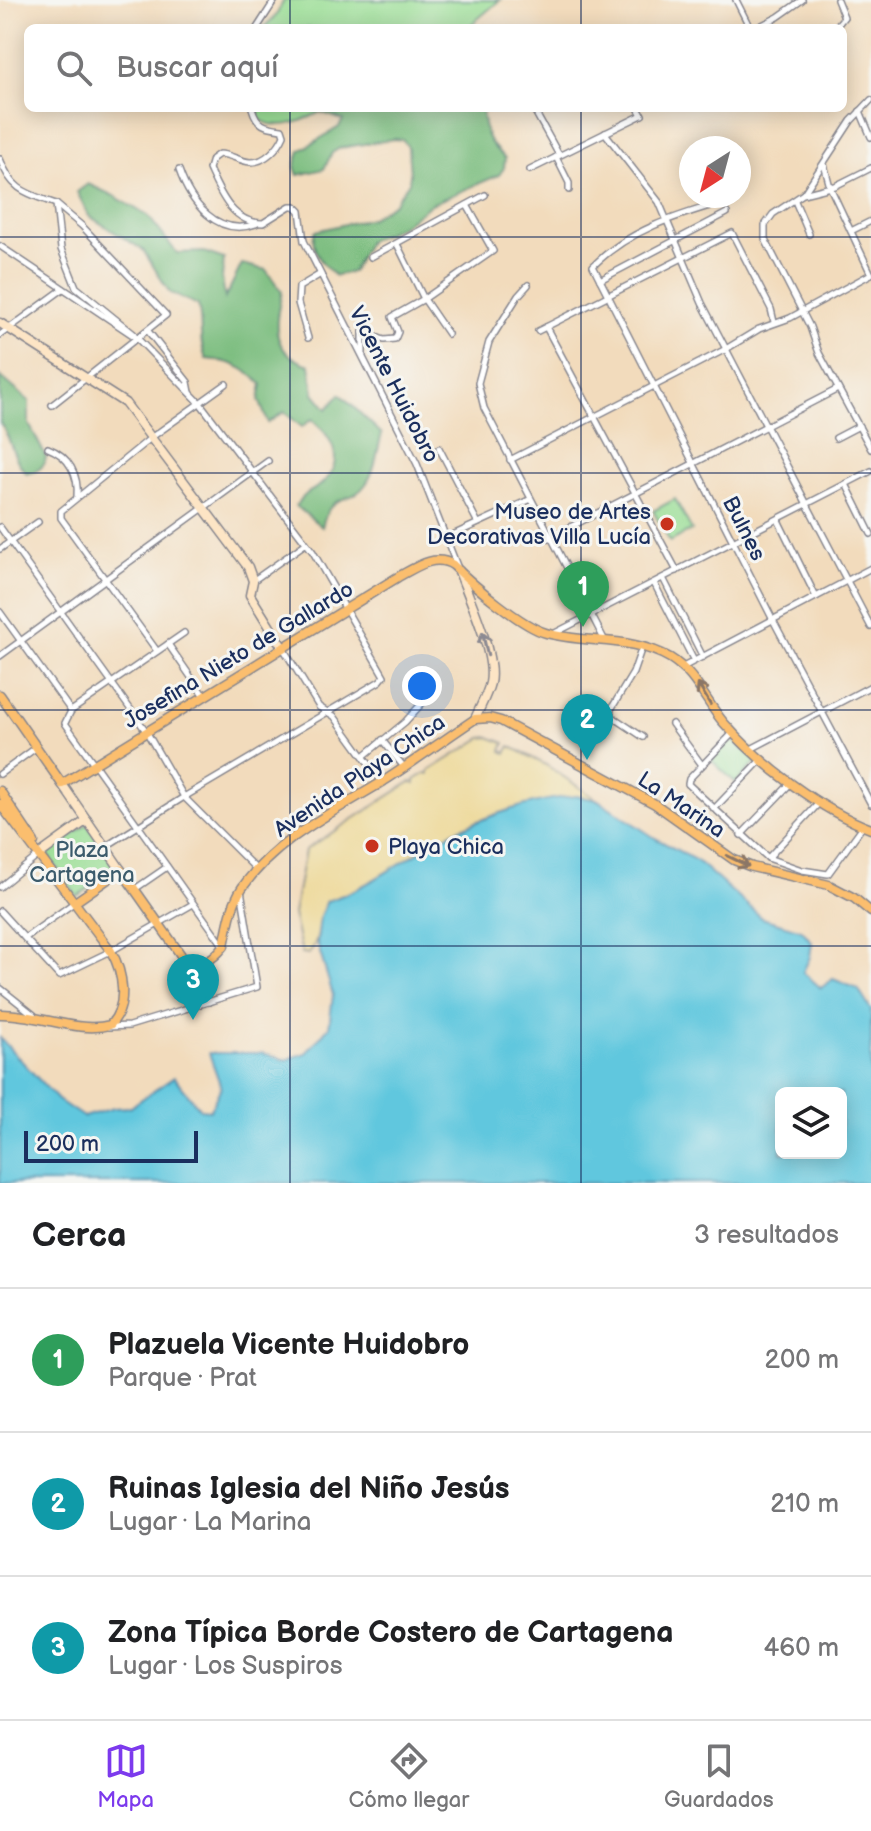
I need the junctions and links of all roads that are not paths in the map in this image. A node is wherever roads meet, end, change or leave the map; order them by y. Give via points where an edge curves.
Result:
1 (275, 0) edge
2 (736, 0) edge
3 (802, 0) edge
4 (837, 0) edge
5 (260, 24) edge
6 (748, 24) edge
7 (764, 24) edge
8 (838, 24) edge
9 (871, 100) edge
10 (860, 111) junction
11 (254, 112) edge
12 (535, 112) edge
13 (640, 112) edge
14 (605, 133) junction
15 (871, 137) edge
16 (558, 156) junction
17 (0, 159) edge
18 (824, 164) junction
19 (871, 168) edge
20 (179, 170) dead end
21 (530, 170) dead end
22 (830, 187) junction
23 (569, 190) dead end
24 (803, 194) junction
25 (485, 195) dead end
26 (795, 201) junction
27 (56, 204) junction
28 (467, 205) junction
29 (703, 208) edge
30 (727, 213) dead end
31 (667, 219) junction
32 (871, 221) edge
33 (259, 223) junction
34 (851, 231) junction
35 (809, 234) dead end
36 (675, 240) junction
37 (397, 244) junction
38 (0, 246) edge
39 (371, 257) dead end
40 (682, 258) junction
41 (871, 274) edge
42 (319, 275) junction
43 (600, 280) junction
44 (528, 285) dead end
45 (63, 289) junction
46 (609, 296) junction
47 (424, 299) junction
48 (801, 311) junction
49 (774, 322) junction
50 (0, 323) edge
51 (546, 327) junction
52 (9, 328) junction
53 (148, 331) junction
54 (538, 331) dead end
55 (448, 334) dead end
56 (0, 335) edge
57 (137, 338) junction
58 (308, 338) dead end
59 (726, 349) junction
60 (363, 356) junction
61 (87, 377) junction
62 (226, 384) dead end
63 (654, 385) junction
64 (838, 389) junction
65 (190, 394) junction
66 (200, 403) junction
67 (52, 405) dead end
68 (595, 415) junction
69 (767, 426) junction
70 (859, 426) junction
71 (152, 437) junction
72 (836, 438) dead end
73 (48, 448) dead end
74 (439, 448) dead end
75 (871, 449) edge
76 (510, 460) junction
77 (268, 461) dead end
78 (694, 464) junction
79 (871, 471) edge
80 (252, 472) junction
81 (846, 484) junction
82 (636, 493) junction
83 (77, 498) junction
84 (529, 500) junction
85 (807, 504) junction
86 (204, 508) junction
87 (778, 520) junction
88 (38, 522) dead end
89 (478, 523) junction
90 (0, 527) edge
91 (871, 534) edge
92 (549, 538) junction
93 (444, 539) junction
94 (10, 541) junction
95 (734, 542) junction
96 (305, 544) junction
97 (0, 549) edge
98 (871, 568) edge
99 (459, 570) junction
100 (677, 571) junction
101 (663, 578) junction
102 (107, 579) junction
103 (253, 581) junction
104 (847, 581) junction
105 (654, 583) junction
106 (816, 597) junction
107 (346, 609) junction
108 (0, 612) edge
109 (61, 612) junction
110 (590, 616) junction
111 (773, 620) junction
112 (871, 627) edge
113 (184, 633) dead end
114 (553, 634) junction
115 (21, 641) junction
116 (605, 641) junction
117 (168, 644) junction
118 (642, 647) junction
119 (283, 648) junction
120 (157, 651) junction
121 (0, 656) edge
122 (703, 657) junction
123 (694, 661) junction
124 (683, 667) junction
125 (111, 683) junction
126 (871, 686) edge
127 (433, 691) dead end
128 (0, 695) edge
129 (204, 696) junction
130 (71, 711) junction
131 (328, 712) junction
132 (822, 712) junction
133 (475, 719) junction
134 (672, 724) dead end
135 (146, 731) junction
136 (733, 733) junction
137 (643, 737) dead end
138 (382, 740) junction
139 (37, 747) junction
140 (751, 749) junction
141 (365, 755) junction
142 (763, 758) junction
143 (93, 765) junction
144 (702, 765) junction
145 (404, 768) junction
146 (0, 774) edge
147 (382, 782) junction
148 (792, 782) junction
149 (62, 784) junction
150 (0, 791) edge
151 (184, 797) junction
152 (820, 802) junction
153 (0, 804) edge
154 (871, 804) edge
155 (714, 809) junction
156 (87, 820) junction
157 (137, 827) junction
158 (867, 828) edge
159 (741, 835) junction
160 (105, 847) junction
161 (40, 854) junction
162 (768, 858) junction
163 (167, 867) junction
164 (121, 870) junction
165 (257, 870) junction
166 (0, 887) edge
167 (135, 890) junction
168 (241, 890) junction
169 (75, 902) junction
170 (193, 904) junction
171 (0, 911) edge
172 (871, 912) edge
173 (159, 925) junction
174 (25, 938) junction
175 (224, 946) junction
176 (111, 951) junction
177 (194, 965) junction
178 (0, 988) edge
179 (209, 1002) junction
180 (0, 1014) edge
181 (34, 1016) junction
182 (103, 1027) junction

1 - 5 street
2 - 6 street
3 - 7 street
4 - 8 street via 844,17
9 - 10 street
10 - 15 street
10 - 18 street
11 - 33 street via 264,127 282,129 282,141 256,162 225,154 214,157 209,166 235,212
12 - 16 street
13 - 14 street
14 - 16 street
14 - 31 street
16 - 21 street
16 - 23 street
17 - 27 street via 23,192
18 - 22 street
18 - 24 street
19 - 22 street
20 - 33 street via 197,207 218,222 238,228
22 - 24 street
22 - 34 street
24 - 26 street
25 - 28 street
26 - 35 street
26 - 48 street via 773,214 765,225 765,239
27 - 53 street via 166,315
27 - 57 street via 61,249 76,287
28 - 37 street
28 - 47 street via 493,251
29 - 31 street
30 - 36 street
31 - 36 street
31 - 43 street, Bulnes via 605,254 593,266
32 - 34 street
33 - 42 street, Vicente Huidobro via 290,206 299,208 304,241
34 - 41 street
36 - 40 street
36 - 43 street
37 - 39 street
37 - 47 street
38 - 45 street
40 - 46 street
40 - 49 street via 732,233
40 - 59 street
41 - 48 street
42 - 58 street via 299,287
42 - 60 street, Vicente Huidobro
43 - 46 street, Bulnes
44 - 76 street via 489,342 478,383 484,408
45 - 52 street
45 - 57 street
46 - 51 street
46 - 63 street, Bulnes
47 - 55 street
47 - 60 street via 392,317 395,339 363,332
48 - 49 street
48 - 64 street
49 - 59 street
50 - 52 street
51 - 54 street
51 - 68 street
52 - 56 street
52 - 61 street
53 - 57 street
53 - 65 street via 188,382
57 - 61 street
57 - 65 street
59 - 63 street
59 - 69 street
60 - 93 street, Vicente Huidobro via 417,464
61 - 67 street
61 - 71 street via 125,403
62 - 66 street
63 - 68 street
63 - 78 street, Bulnes
64 - 69 street
64 - 70 street
65 - 66 street
66 - 71 street
66 - 80 street
68 - 76 street
68 - 82 street
69 - 78 street
69 - 85 street
70 - 72 street
70 - 75 street
71 - 83 street
71 - 86 street
73 - 83 street via 69,465
74 - 89 street
76 - 84 street
77 - 80 street
78 - 82 street
78 - 95 street, Bulnes
79 - 81 street
80 - 86 street
80 - 96 street
81 - 85 street
81 - 91 street
82 - 92 street
82 - 100 street
83 - 102 street via 61,511 61,518
84 - 89 street
84 - 92 street
85 - 87 street
85 - 104 street
86 - 102 street
86 - 103 street
87 - 95 street
87 - 106 street
88 - 94 street
89 - 93 street
90 - 94 street
92 - 110 street
93 - 99 street, Vicente Huidobro
94 - 97 street
94 - 109 street
95 - 100 street
95 - 111 street, Bulnes
96 - 103 street
96 - 107 street
98 - 104 street
99 - 107 main road, Josefina Nieto de Gallardo via 436,559
99 - 114 main road via 523,622
133 -> 99 street, Vicente Huidobro via 491,672
100 - 101 street
101 - 105 street
101 - 122 street
102 - 109 street
102 - 120 street
103 - 119 street via 250,595
104 - 106 street
104 - 112 street
105 - 110 street
105 - 123 street
106 - 111 street
107 - 119 main road, Josefina Nieto de Gallardo
107 - 131 street via 384,676
108 - 115 street
109 - 115 street
109 - 125 street
110 - 114 street
110 - 116 street
111 - 122 street
111 - 132 street, Bulnes
113 - 117 street
114 - 116 main road
115 - 121 street
115 - 130 street
116 - 118 main road
117 - 120 street
117 - 129 street
118 - 124 main road
118 - 137 street via 610,711
119 - 129 main road, Josefina Nieto de Gallardo
119 - 131 street via 319,707
120 - 125 street
122 - 123 street
123 - 124 street
136 -> 124 main road
125 - 130 street
125 - 135 street
126 - 132 street
127 - 138 street
128 - 139 main road
129 - 135 main road, Josefina Nieto de Gallardo
130 - 143 street via 66,726
131 - 141 street
131 - 151 street
132 - 140 street
132 - 154 street, Bulnes
133 - 145 main road, Avenida Playa Chica
133 -> 172 main road, La Marina via 501,721 639,794 740,863 829,885
134 - 144 street
135 - 143 main road, Josefina Nieto de Gallardo
135 - 151 street
136 - 140 main road
136 - 144 street
138 - 141 street
138 - 145 street
139 - 146 street
139 - 149 main road
140 - 142 main road
141 - 147 street
142 - 148 main road
142 - 155 street
143 - 149 main road, Josefina Nieto de Gallardo
143 - 157 street
144 - 155 street via 688,784
145 - 147 main road, Avenida Playa Chica
147 - 165 main road, Avenida Playa Chica via 297,834
148 - 152 main road
148 - 159 street
149 - 156 street
150 - 161 main road
151 - 157 street
151 - 165 street
152 - 158 main road
152 - 162 street
153 - 161 main road
155 - 159 street
156 - 160 street
156 - 161 street
157 - 160 street
157 - 163 street
158 - 162 street via 828,874
159 - 162 street
160 - 164 street
161 - 166 street
161 - 169 main road
163 - 167 street
163 - 170 street
164 - 167 main road
164 - 169 main road
165 - 168 main road, Avenida Playa Chica
167 - 173 main road
168 - 175 main road, Avenida Playa Chica
168 - 179 street via 257,987
169 - 174 street
169 - 176 main road
170 - 173 street
170 - 175 street
171 - 174 street
173 - 176 street
173 - 177 main road
174 - 176 street via 59,976
175 - 177 main road
176 - 182 main road via 122,986 115,1019
177 - 179 street
178 - 181 street
179 - 182 street via 129,1026
180 - 181 main road
181 - 182 main road

